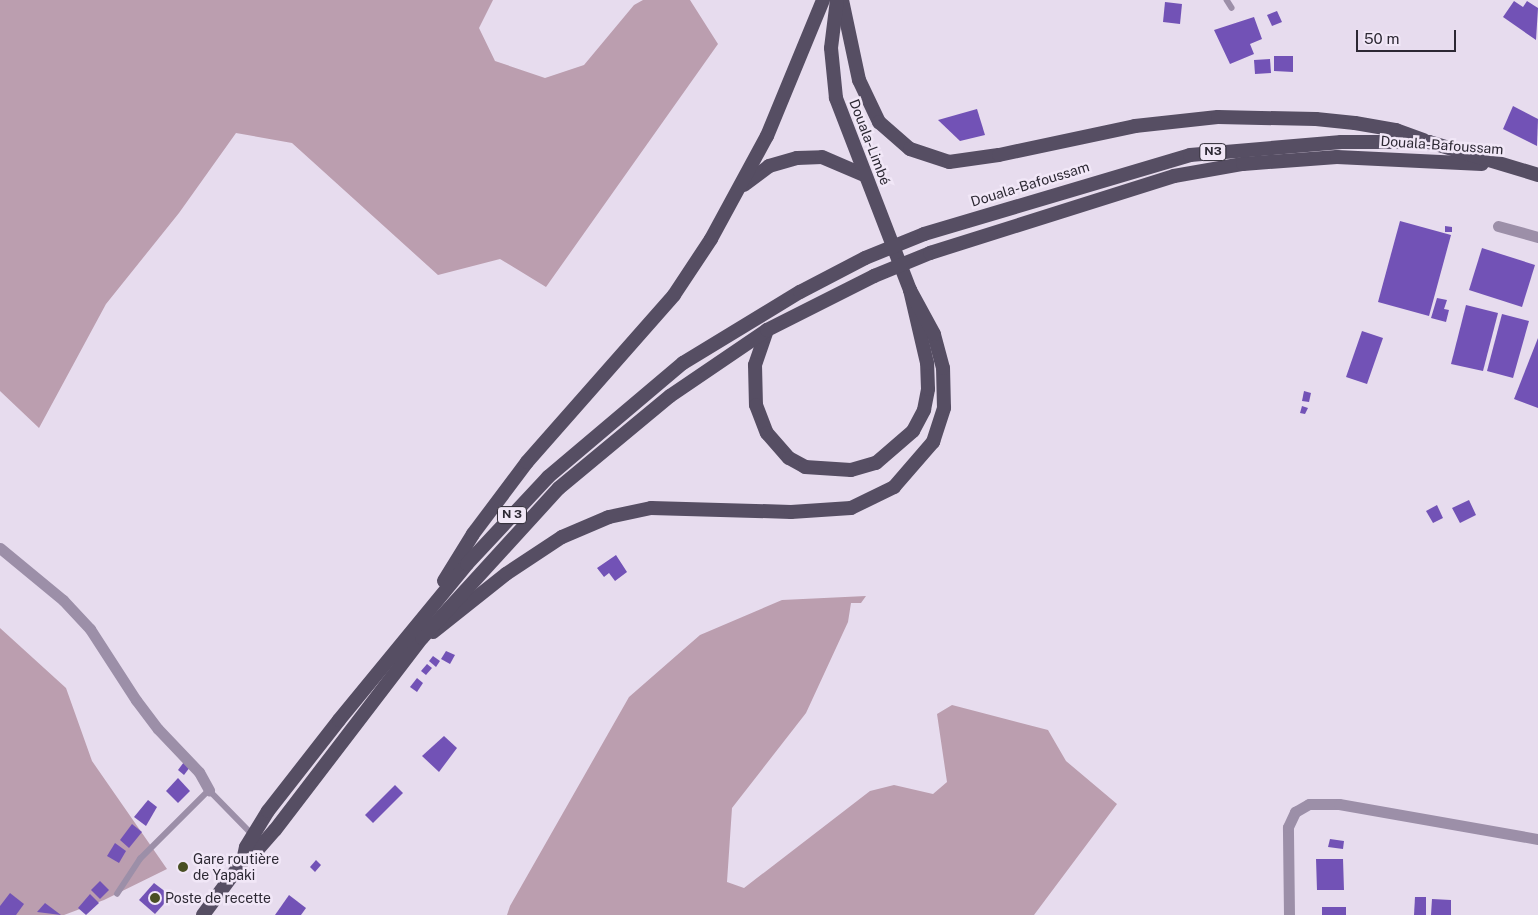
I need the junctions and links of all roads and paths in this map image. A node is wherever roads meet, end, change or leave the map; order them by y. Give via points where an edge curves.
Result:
1 (823, 0) edge
2 (837, 0) edge
3 (842, 0) edge
4 (1227, 0) edge
5 (1232, 8) dead end
6 (1429, 142) junction
7 (1510, 166) junction
8 (1538, 174) edge
9 (864, 175) junction
10 (740, 188) junction
11 (1498, 226) dead end
12 (1538, 237) edge
13 (865, 258) joint
14 (874, 276) joint
15 (910, 290) junction
16 (767, 330) junction
17 (0, 548) edge
18 (418, 632) junction
19 (209, 790) junction
20 (253, 836) junction
21 (1538, 839) edge
22 (243, 861) junction
23 (117, 894) dead end
24 (203, 915) edge
25 (1289, 915) edge

1 - 10 highway via 768,136
2 - 9 highway, Douala-Limbé via 831,48 836,98
3 - 6 highway via 859,80 879,122 910,148 949,162 990,157 1135,126 1218,117 1316,118 1396,130
4 - 5 lane
6 - 7 highway, Douala-Bafoussam / N3
6 - 13 highway, Douala-Bafoussam / N3 via 1324,143 1190,155 924,234
7 - 8 highway
7 - 14 highway, Douala-Bafoussam / N3 via 1369,156 1233,165 1174,176 930,253
9 - 10 highway via 822,157 797,158 769,166
9 - 15 highway, Douala-Limbé
10 - 18 highway via 674,295 527,462 473,534
11 - 12 street
13 - 18 highway, N 3 via 712,344 662,381 548,477 467,564
14 - 16 highway, N 3
15 - 16 highway via 928,363 924,410 913,431 896,450 868,466 851,470 805,467 789,458 767,433 756,404 754,384 756,365
15 - 18 highway via 934,334 943,368 944,408 933,442 894,487 851,508 791,512 651,508 609,517 562,537 514,568 462,612
16 - 18 highway, N 3 via 670,396 559,488
17 - 19 street via 64,600 90,629 142,707 199,772
18 - 20 highway, N 3 via 274,803
18 - 22 highway, N 3 via 275,830 253,855
19 - 20 lane
19 - 23 lane via 140,859
20 - 22 highway, N 3
21 - 25 street via 1375,810 1309,804 1295,812 1288,827
22 - 24 highway, N 3

